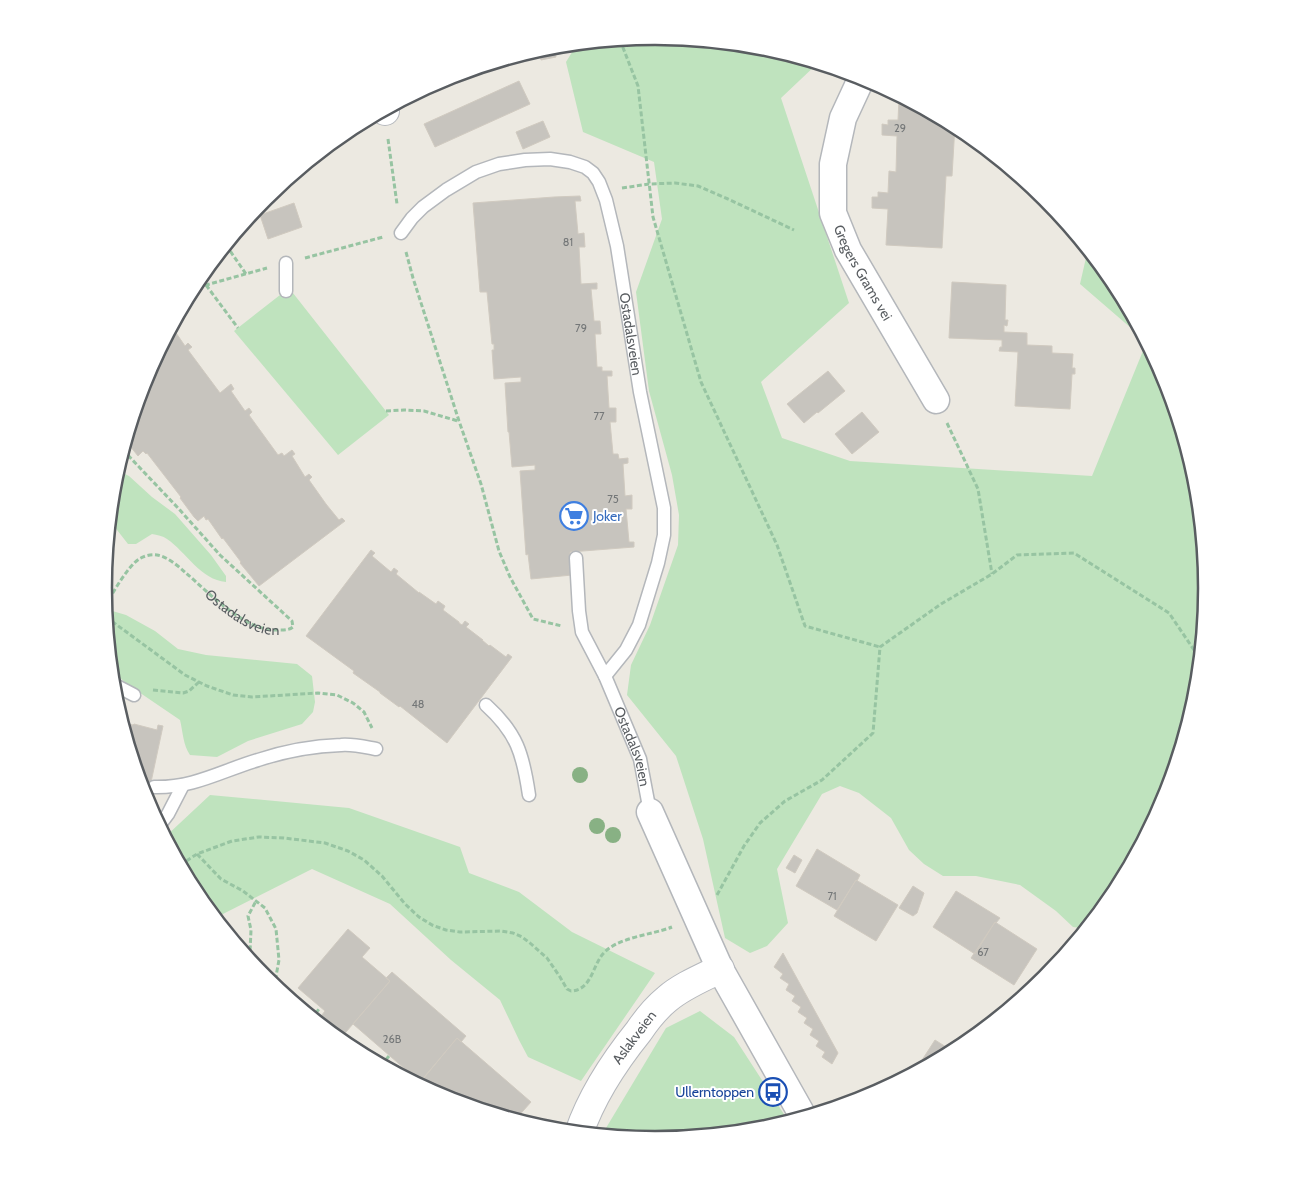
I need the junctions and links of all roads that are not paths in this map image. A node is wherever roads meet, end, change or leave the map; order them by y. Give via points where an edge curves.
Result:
1 (859, 84) edge
2 (401, 233) road end
3 (286, 263) dead end
4 (286, 290) dead end
5 (936, 400) road end
6 (576, 558) dead end
7 (605, 676) junction
8 (121, 688) edge
9 (134, 695) road end
10 (486, 705) dead end
11 (376, 748) road end
12 (183, 785) junction
13 (154, 787) dead end
14 (529, 795) dead end
15 (650, 812) joint
16 (164, 820) edge
17 (720, 969) junction
18 (800, 1112) edge
19 (582, 1127) edge

1 - 5 street, Gregers Grams vei via 843,118 835,155 833,213 848,250
2 - 7 lane, Ostadalsveien via 423,207 446,190 476,172 498,164 550,159 570,162 585,167 599,182 617,246 640,392 664,508 664,535 639,625 626,650
3 - 4 lane
6 - 7 lane via 582,632
7 - 15 lane, Ostadalsveien via 640,759
8 - 9 lane
10 - 14 lane via 500,717 518,744
11 - 12 lane via 343,744 286,752
12 - 13 lane
12 - 16 lane
15 - 17 street, Ostadalsveien
17 - 18 street, Ostadalsveien
17 - 19 street, Aslakveien via 678,991 654,1010 607,1074

